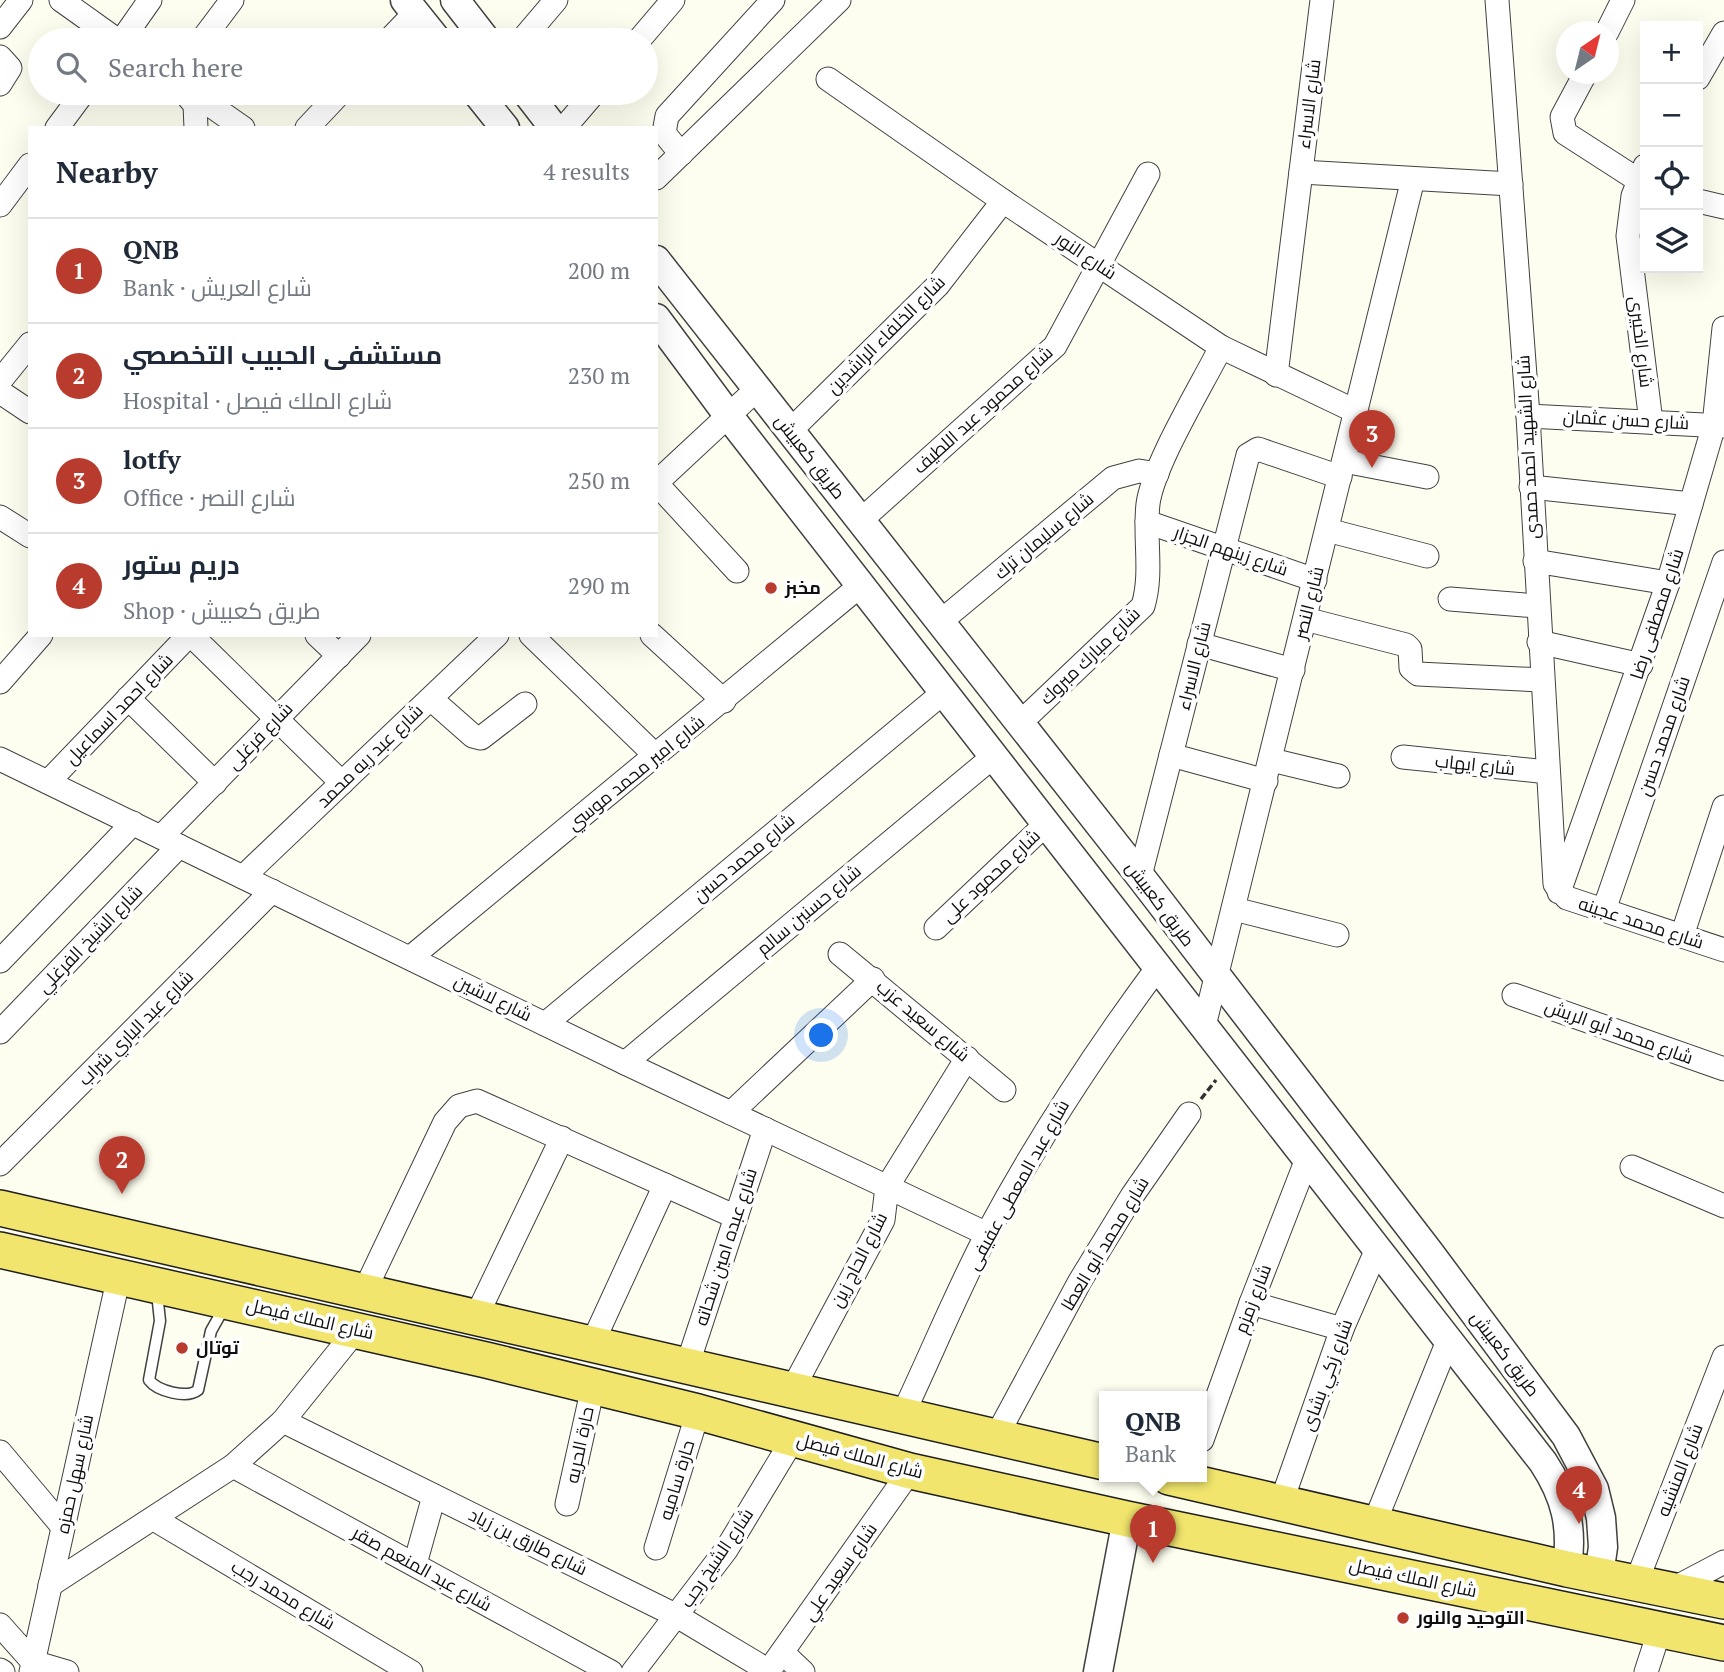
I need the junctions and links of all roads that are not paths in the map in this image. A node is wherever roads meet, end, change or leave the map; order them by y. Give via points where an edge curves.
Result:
1 (21, 0) edge
2 (61, 0) edge
3 (150, 0) edge
4 (232, 0) edge
5 (455, 0) edge
6 (556, 0) edge
7 (673, 0) edge
8 (773, 0) edge
9 (838, 0) edge
10 (1322, 0) edge
11 (1497, 0) edge
12 (1623, 0) edge
13 (410, 6) edge
14 (1612, 21) edge
15 (0, 27) edge
16 (102, 28) edge
17 (128, 28) edge
18 (211, 28) edge
19 (396, 28) edge
20 (427, 28) edge
21 (477, 28) edge
22 (532, 28) edge
23 (649, 28) edge
24 (1722, 42) edge
25 (0, 57) edge
26 (1703, 70) edge
27 (828, 79) dead end
28 (0, 84) edge
29 (1580, 84) edge
30 (74, 105) edge
31 (195, 105) edge
32 (210, 105) edge
33 (329, 105) edge
34 (486, 105) edge
35 (536, 105) edge
36 (584, 105) edge
37 (58, 126) edge
38 (196, 126) edge
39 (240, 126) edge
40 (309, 126) edge
41 (502, 126) edge
42 (552, 126) edge
43 (566, 126) edge
44 (681, 154) junction
45 (28, 167) edge
46 (1301, 172) junction
47 (1640, 172) edge
48 (1148, 174) dead end
49 (658, 176) edge
50 (1413, 178) junction
51 (1640, 180) edge
52 (1511, 184) junction
53 (1003, 201) junction
54 (1703, 202) edge
55 (0, 205) edge
56 (1724, 207) edge
57 (658, 263) edge
58 (1098, 265) junction
59 (658, 319) edge
60 (1724, 328) edge
61 (28, 346) edge
62 (1221, 347) junction
63 (1276, 376) junction
64 (0, 381) edge
65 (757, 389) junction
66 (0, 392) edge
67 (28, 411) edge
68 (1357, 412) junction
69 (728, 415) junction
70 (1528, 416) junction
71 (1651, 422) junction
72 (1719, 425) edge
73 (790, 431) junction
74 (1342, 469) junction
75 (1157, 474) junction
76 (1427, 477) dead end
77 (658, 481) edge
78 (658, 485) edge
79 (1531, 487) junction
80 (1691, 504) junction
81 (0, 517) edge
82 (860, 521) junction
83 (1147, 522) junction
84 (1327, 530) junction
85 (28, 535) edge
86 (1224, 548) junction
87 (1427, 556) dead end
88 (1535, 561) junction
89 (1724, 562) edge
90 (737, 571) dead end
91 (1315, 580) junction
92 (1668, 583) junction
93 (861, 585) junction
94 (1450, 599) dead end
95 (1537, 606) junction
96 (1305, 620) junction
97 (940, 622) junction
98 (39, 637) edge
99 (188, 637) edge
100 (192, 637) edge
101 (319, 637) edge
102 (357, 637) edge
103 (495, 637) edge
104 (533, 637) edge
105 (654, 637) edge
106 (1539, 642) junction
107 (1199, 644) junction
108 (339, 656) junction
109 (1641, 665) junction
110 (1293, 670) junction
111 (1542, 680) junction
112 (0, 682) edge
113 (944, 692) junction
114 (128, 698) junction
115 (431, 699) junction
116 (724, 701) junction
117 (525, 704) dead end
118 (276, 719) junction
119 (1020, 723) junction
120 (1171, 755) junction
121 (656, 756) junction
122 (994, 756) junction
123 (1403, 757) dead end
124 (0, 759) edge
125 (1268, 770) junction
126 (1548, 772) junction
127 (1338, 776) dead end
128 (48, 782) junction
129 (215, 783) junction
130 (342, 783) junction
131 (1724, 807) edge
132 (133, 823) junction
133 (1046, 824) junction
134 (170, 841) junction
135 (1140, 876) junction
136 (243, 877) junction
137 (272, 891) junction
138 (1559, 892) junction
139 (1234, 909) junction
140 (1604, 910) junction
141 (936, 928) dead end
142 (1337, 935) dead end
143 (1682, 936) junction
144 (1724, 950) edge
145 (841, 954) dead end
146 (410, 958) junction
147 (0, 961) edge
148 (1158, 967) junction
149 (873, 979) junction
150 (1217, 979) junction
151 (1514, 995) dead end
152 (545, 1024) junction
153 (1204, 1026) junction
154 (0, 1032) edge
155 (967, 1058) junction
156 (625, 1063) junction
157 (1724, 1069) edge
158 (1004, 1090) dead end
159 (731, 1112) junction
160 (1189, 1114) road end
161 (765, 1129) junction
162 (562, 1138) junction
163 (1307, 1159) junction
164 (0, 1164) edge
165 (1632, 1167) dead end
166 (666, 1185) junction
167 (887, 1187) junction
168 (1724, 1206) edge
169 (0, 1208) edge
170 (736, 1217) junction
171 (49, 1219) junction
172 (987, 1234) junction
173 (1377, 1249) junction
174 (0, 1250) edge
175 (1429, 1252) junction
176 (40, 1259) junction
177 (119, 1276) junction
178 (1398, 1276) junction
179 (153, 1284) junction
180 (364, 1292) junction
181 (230, 1301) junction
182 (1251, 1303) junction
183 (476, 1317) junction
184 (357, 1329) junction
185 (1342, 1329) junction
186 (1448, 1341) junction
187 (592, 1344) junction
188 (1724, 1357) edge
189 (687, 1366) junction
190 (593, 1387) junction
191 (792, 1390) junction
192 (698, 1412) junction
193 (902, 1416) junction
194 (283, 1421) junction
195 (1207, 1426) edge
196 (996, 1437) junction
197 (793, 1439) junction
198 (0, 1452) edge
199 (1099, 1461) edge
200 (233, 1466) junction
201 (910, 1471) junction
202 (1194, 1482) edge
203 (434, 1496) junction
204 (1281, 1503) junction
205 (567, 1504) dead end
206 (154, 1519) junction
207 (1126, 1519) junction
208 (1374, 1524) junction
209 (63, 1527) junction
210 (656, 1548) dead end
211 (1724, 1562) edge
212 (415, 1564) junction
213 (1583, 1572) junction
214 (1636, 1583) junction
215 (50, 1585) junction
216 (1671, 1590) junction
217 (1724, 1601) edge
218 (677, 1616) junction
219 (0, 1625) edge
220 (1660, 1629) junction
221 (1724, 1643) edge
222 (773, 1665) edge
223 (32, 1667) edge
224 (67, 1672) edge
225 (411, 1672) edge
226 (611, 1672) edge
227 (633, 1672) edge
228 (803, 1672) edge
229 (1098, 1672) edge
230 (1646, 1672) edge

1 - 15 street
2 - 16 street
3 - 17 street
4 - 18 street
5 - 21 street
6 - 22 street
7 - 23 street
8 - 44 street via 667,116 664,133
9 - 44 street
10 - 46 street, شارع الاسراء
11 - 52 street, شارع الشهيد احمد حمدى
12 - 14 street
13 - 19 street
13 - 20 street
24 - 26 street
25 - 28 street via 10,68
27 - 53 street, شارع النور
29 - 47 street via 1562,117 1565,133
30 - 37 street
31 - 38 street
32 - 39 street
33 - 40 street
34 - 41 street
35 - 42 street
36 - 43 street
44 - 49 street
45 - 55 street
46 - 50 street
46 - 63 street, شارع الاسراء
48 - 58 street, شارع محمود عبد اللطيف
50 - 52 street
50 - 68 street, شارع النصر
51 - 71 street, شارع الخبيرى via 1628,236
52 - 70 street, شارع الشهيد احمد حمدى
53 - 58 street, شارع النور
53 - 73 street, شارع الخلفاء الراشدين via 938,285
54 - 56 street
57 - 65 street, طريق كعبيش
58 - 62 street, شارع النور
58 - 82 street, شارع محمود عبد اللطيف via 1055,346 1043,359
59 - 69 street, طريق كعبيش
60 - 72 street, شارع مصطفى رضا
61 - 64 street
62 - 63 street, شارع النور
62 - 75 street, شارع مبارك مبروك
63 - 68 street, شارع النور
65 - 69 street
65 - 73 street, طريق كعبيش
66 - 67 street
68 - 74 street, شارع النصر
69 - 77 street
69 - 93 street, طريق كعبيش
70 - 71 street, شارع حسن عثمان
70 - 79 street, شارع الشهيد احمد حمدى
71 - 72 street, شارع حسن عثمان
72 - 80 street, شارع مصطفى رضا
73 - 82 street, طريق كعبيش
74 - 76 street
74 - 84 street, شارع النصر
74 - 86 street, شارع الاسراء via 1253,449
75 - 83 street, شارع مبارك مبروك
75 - 97 street, شارع سليمان ترك via 1139,471 1113,478
78 - 90 street
79 - 80 street
79 - 88 street, شارع الشهيد احمد حمدى
80 - 92 street, شارع مصطفى رضا
81 - 85 street
82 - 97 street, طريق كعبيش
83 - 86 street, شارع زينهم الجزار
83 - 119 street, شارع مبارك مبروك via 1148,589 1143,606
84 - 87 street
84 - 91 street, شارع النصر
86 - 91 street, شارع زينهم الجزار
86 - 107 street, شارع الاسراء
88 - 92 street
88 - 95 street, شارع الشهيد احمد حمدى
89 - 140 street, شارع محمد حسن
91 - 96 street, شارع النصر
92 - 109 street, شارع مصطفى رضا
93 - 113 street, طريق كعبيش
93 - 116 street, شارع امير محمد موسي
94 - 95 street
95 - 106 street, شارع الشهيد احمد حمدى
96 - 110 street, شارع النصر
96 - 111 street via 1406,645 1411,668 1418,674
97 - 119 street, طريق كعبيش
98 - 112 street
99 - 114 street, شارع احمد اسماعيل
100 - 118 street
101 - 108 street
102 - 108 street, شارع فرغلى
103 - 115 street, شارع عبد ريه محمد
104 - 121 street
105 - 116 street
106 - 109 street
106 - 111 street, شارع الشهيد احمد حمدى
107 - 110 street
107 - 120 street, شارع الاسراء
108 - 118 street, شارع فرغلى
109 - 138 street, شارع مصطفى رضا
110 - 125 street, شارع النصر
111 - 126 street, شارع الشهيد احمد حمدى
113 - 122 street, طريق كعبيش
113 - 152 street, شارع محمد حسن
114 - 128 street, شارع احمد اسماعيل
114 - 129 street
115 - 117 street via 481,738
115 - 130 street, شارع عبد ريه محمد
116 - 121 street, شارع امير محمد موسي
118 - 129 street, شارع فرغلى
118 - 130 street
119 - 135 street, طريق كعبيش
120 - 125 street
120 - 135 street, شارع الاسراء
121 - 146 street, شارع امير محمد موسي
122 - 133 street, طريق كعبيش
122 - 156 street, شارع حسنين سالم
123 - 126 street, شارع ايهاب
124 - 128 street, شارع لاشين
125 - 127 street
125 - 139 street, شارع النصر
126 - 138 street, شارع الشهيد احمد حمدى
128 - 132 street, شارع لاشين
129 - 134 street, شارع فرغلى
130 - 136 street, شارع عبد ريه محمد
131 - 143 street
132 - 134 street, شارع لاشين
132 - 147 street
133 - 141 street, شارع محمود على
133 - 148 street, طريق كعبيش
134 - 136 street, شارع لاشين
134 - 154 street, شارع الشيخ الفرغلي
135 - 150 street, طريق كعبيش
136 - 137 street, شارع لاشين
137 - 146 street, شارع لاشين
137 - 164 street, شارع عبد الباري شراب
138 - 140 street, شارع محمد عجينه
139 - 142 street
139 - 150 street, شارع النصر
140 - 143 street, شارع محمد عجينه
143 - 144 street, شارع محمد عجينه
145 - 149 street, شارع سعيد عزب
146 - 152 street, شارع لاشين
148 - 153 street, طريق كعبيش
148 - 172 street, شارع عبد المعطى عفيفى via 1075,1085
149 - 155 street, شارع سعيد عزب
149 - 159 street
150 - 153 street, شارع النصر
150 - 175 street, طريق كعبيش
151 - 157 street, شارع محمد أبو الريش
152 - 156 street, شارع لاشين
153 - 163 street, طريق كعبيش
155 - 158 street, شارع سعيد عزب
155 - 167 street, شارع الحاج زين
156 - 159 street, شارع لاشين
159 - 161 street, شارع لاشين
160 - 196 street, شارع محمد أبو العطا via 1080,1281
161 - 167 street, شارع لاشين
161 - 170 street, شارع عبده امين شحاته
162 - 166 street
162 - 180 street via 477,1101 459,1106 445,1122
162 - 183 street
163 - 173 street, طريق كعبيش
163 - 182 street, شارع زمزم
165 - 168 street
166 - 170 street
166 - 187 street
167 - 172 street, شارع لاشين
167 - 191 street, شارع الحاج زين via 883,1220
169 - 171 main road
170 - 189 street, شارع عبده امين شحاته
171 - 176 main road
171 - 180 main road
172 - 193 street, شارع عبد المعطى عفيفى
173 - 178 street, طريق كعبيش
173 - 185 street, شارع زكي بشاى
174 - 176 main road, شارع الملك فيصل
175 - 178 street
175 - 213 street, طريق كعبيش via 1582,1462 1594,1489 1603,1547
176 - 177 main road, شارع الملك فيصل
177 - 179 main road, شارع الملك فيصل
177 - 209 street, شارع سهل حمزه
178 - 186 street, طريق كعبيش
179 - 181 main road, شارع الملك فيصل
179 - 181 lane via 160,1321 149,1380 159,1388 187,1394 198,1390 215,1320
180 - 183 main road
181 - 184 main road, شارع الملك فيصل
182 - 185 street
182 - 195 street, شارع زمزم
183 - 187 main road
184 - 190 main road, شارع الملك فيصل
184 - 194 street
185 - 204 street, شارع زكي بشاى
186 - 208 street
186 - 213 street, طريق كعبيش via 1559,1486
187 - 189 main road
188 - 214 street, شارع المنشيه
189 - 191 main road
190 - 192 main road, شارع الملك فيصل
190 - 205 street, حارة الحريه
191 - 193 main road
192 - 197 main road, شارع الملك فيصل
192 - 210 street, حارة ساميه
193 - 196 main road
194 - 200 street
194 - 203 street, شارع طارق بن زياد
196 - 199 main road
197 - 201 main road, شارع الملك فيصل
197 - 218 street, شارع الشيخ رجب via 726,1550
198 - 209 street
200 - 206 street
200 - 212 street, شارع عبد المنعم صقر
201 - 207 main road, شارع الملك فيصل
201 - 222 street, شارع سعيد علي
202 - 204 main road
203 - 212 street
203 - 218 street, شارع طارق بن زياد
204 - 208 main road
206 - 215 street
206 - 225 street, شارع محمد رجب
207 - 220 main road, شارع الملك فيصل
207 - 229 street
208 - 213 main road
209 - 215 street, شارع سهل حمزه
211 - 216 street
212 - 226 street, شارع عبد المنعم صقر
213 - 214 main road
214 - 216 main road
215 - 223 street, شارع سهل حمزه
216 - 217 main road
218 - 222 street, شارع طارق بن زياد
218 - 227 street, شارع الشيخ رجب
219 - 223 street
220 - 221 main road, شارع الملك فيصل
220 - 230 street
222 - 228 street, شارع طارق بن زياد
223 - 224 street

